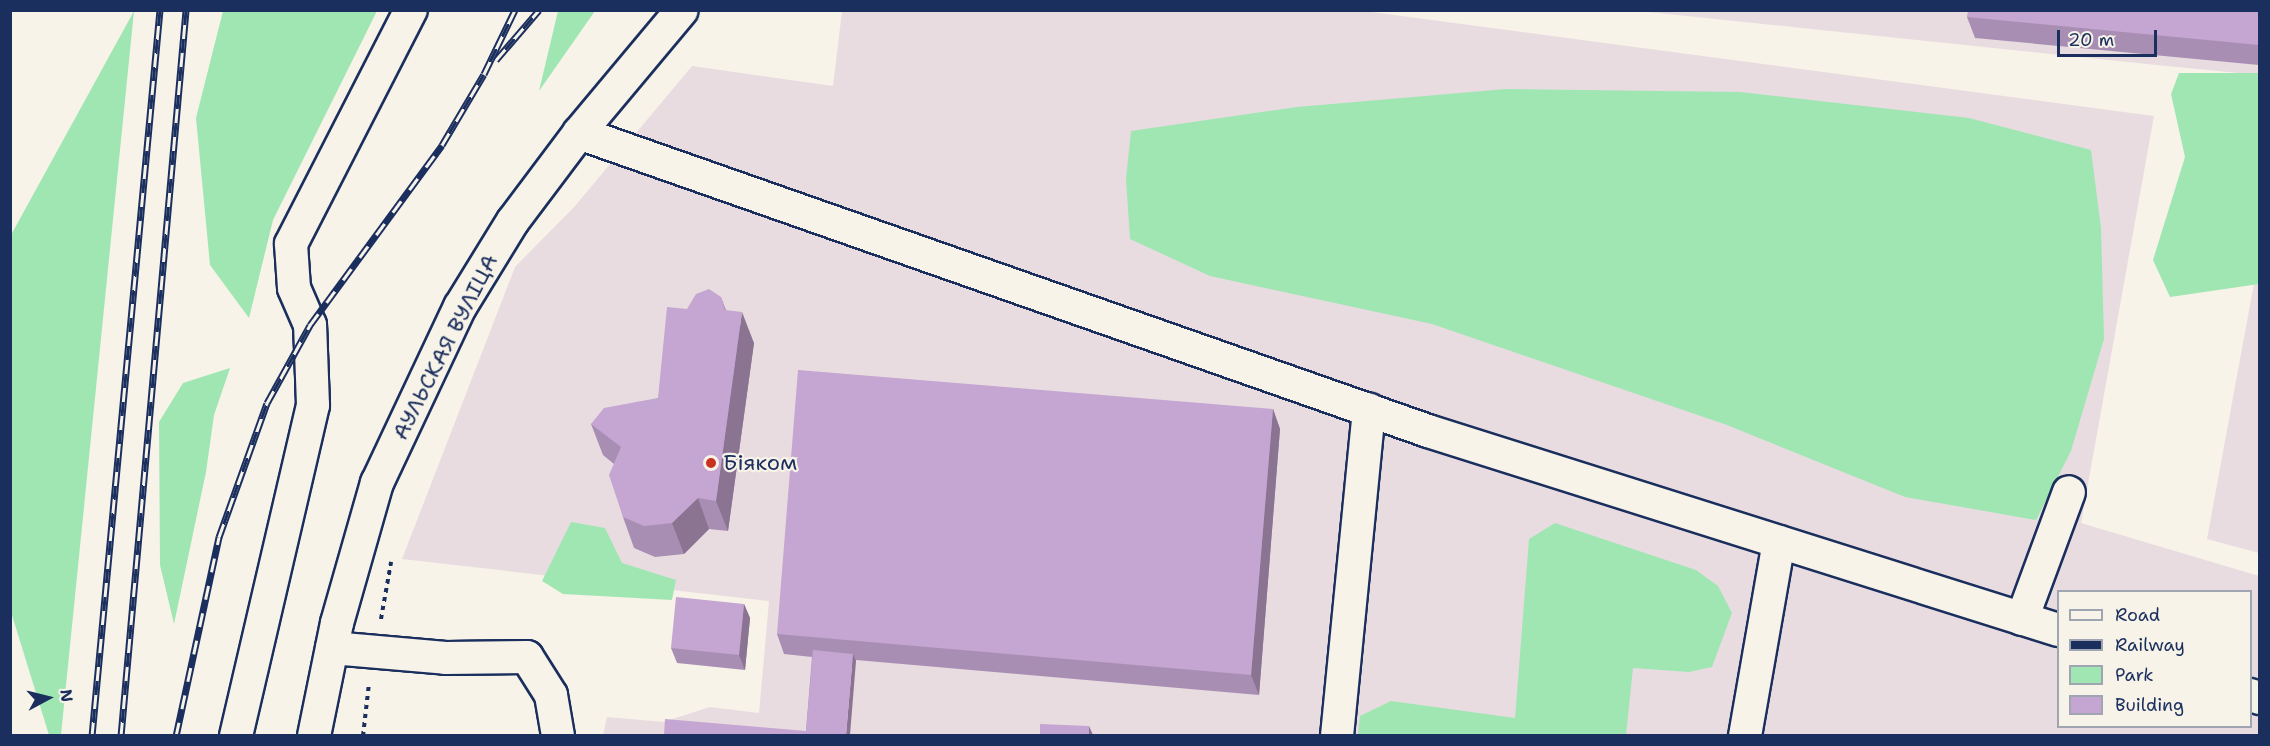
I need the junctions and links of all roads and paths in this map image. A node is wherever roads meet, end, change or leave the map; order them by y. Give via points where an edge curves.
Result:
1 (411, 10) edge
2 (682, 10) edge
3 (579, 133) junction
4 (1369, 410) junction
5 (2069, 492) dead end
6 (1779, 542) junction
7 (392, 560) dead end
8 (2022, 619) junction
9 (2057, 630) edge
10 (332, 648) junction
11 (375, 652) junction
12 (236, 735) edge
13 (314, 735) edge
14 (363, 735) edge
15 (558, 735) edge
16 (1337, 735) edge
17 (1745, 735) edge

1 - 12 street via 291,244 294,288 310,325 313,405
2 - 3 street, АУЛЬСКАЯ ВУЛІЦА
3 - 4 street
3 - 10 street, АУЛЬСКАЯ ВУЛІЦА via 507,230 460,307 407,417 377,483
4 - 6 street
4 - 16 street
5 - 8 street
6 - 8 street
6 - 17 street
7 - 11 path
8 - 9 street
10 - 11 street
10 - 13 street, АУЛЬСКАЯ ВУЛІЦА
11 - 14 path
11 - 15 street via 446,658 527,657 551,695

